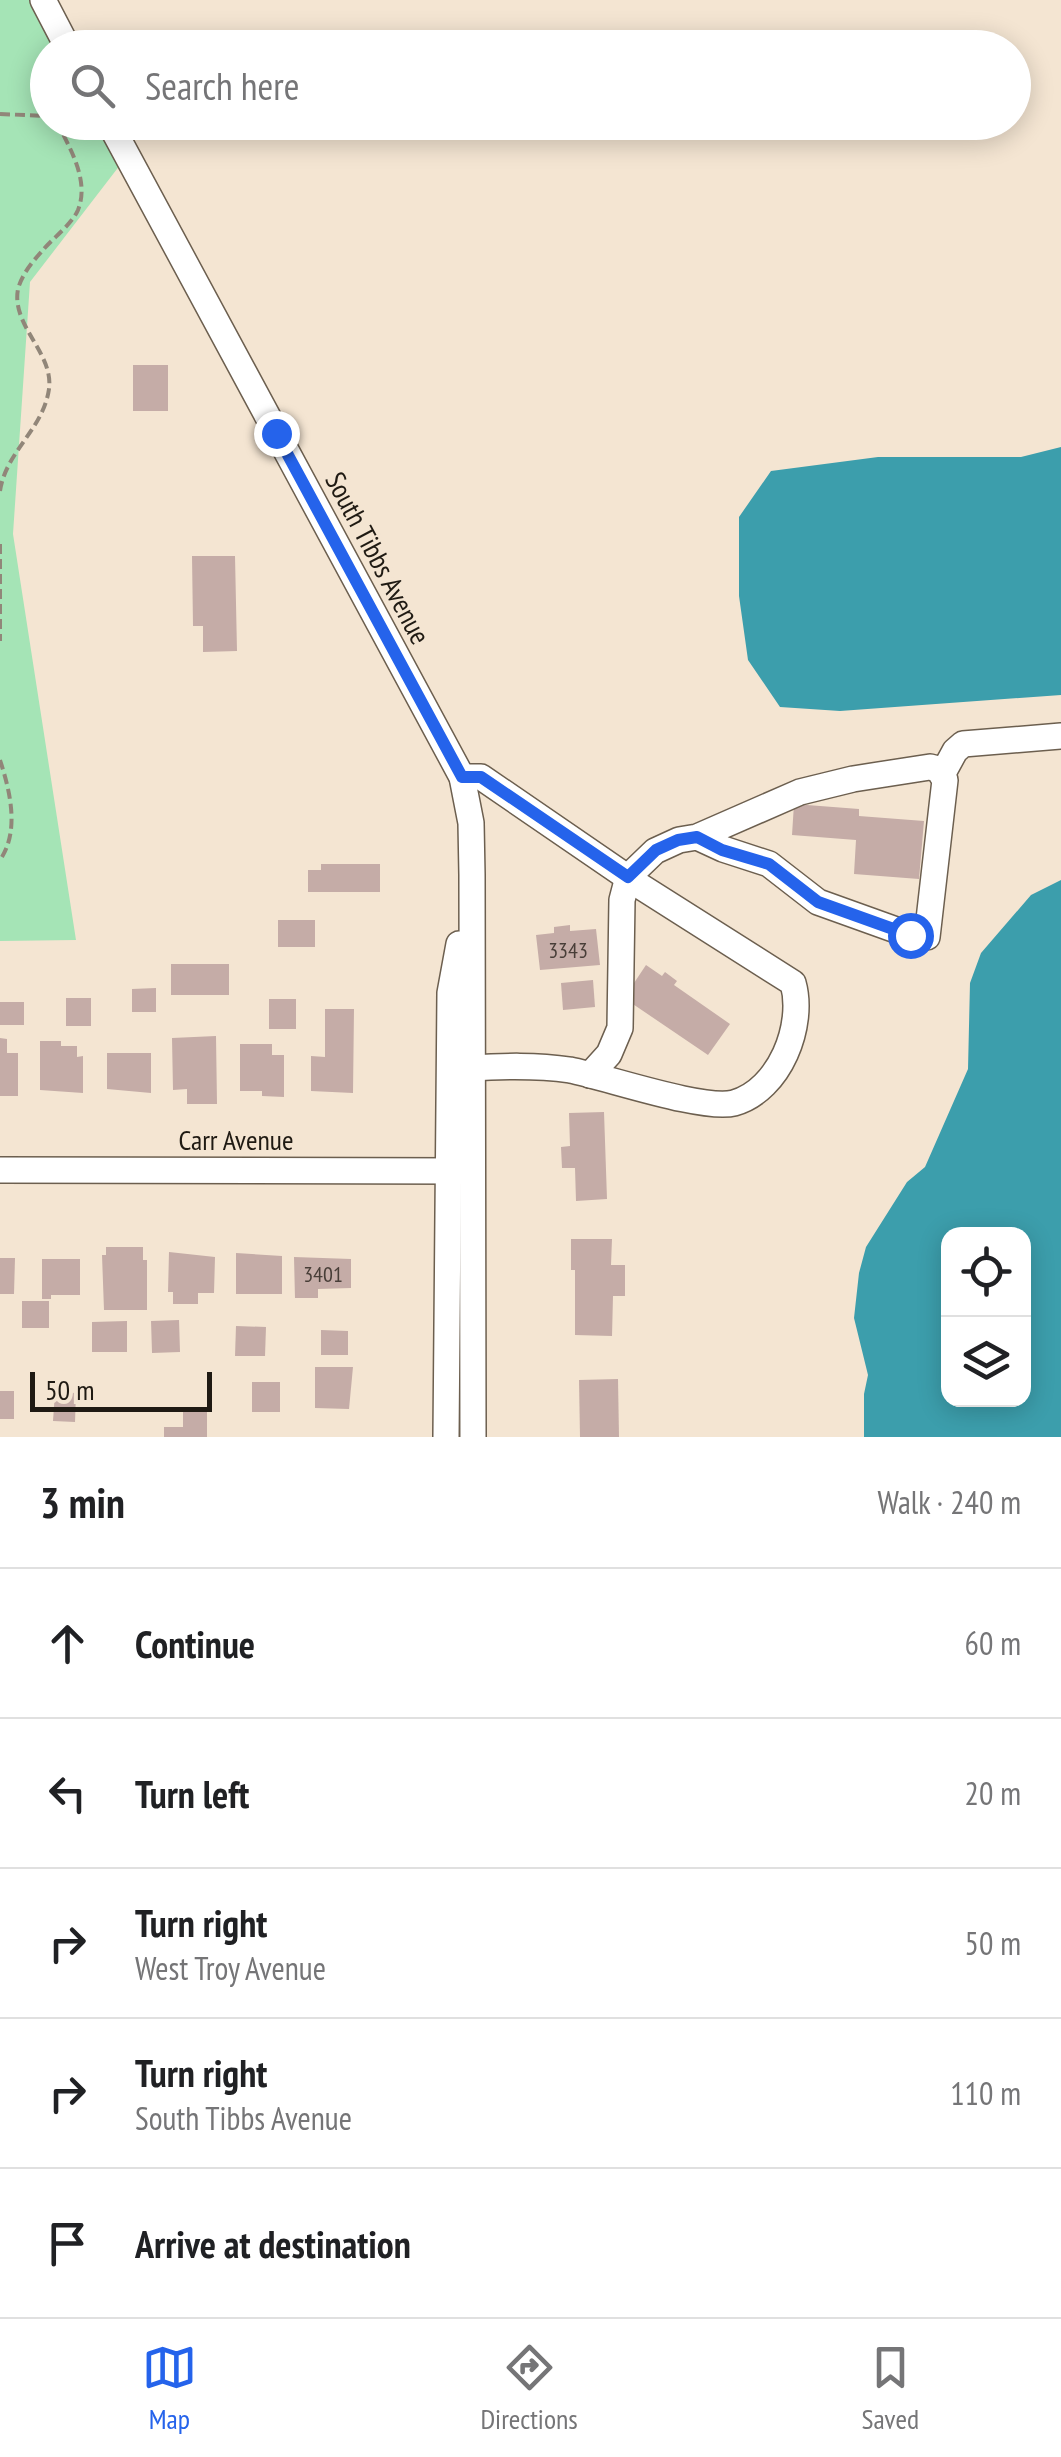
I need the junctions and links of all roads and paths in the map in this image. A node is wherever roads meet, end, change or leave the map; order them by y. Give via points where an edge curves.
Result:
1 (42, 0) edge
2 (58, 30) edge
3 (0, 114) edge
4 (30, 115) edge
5 (65, 140) edge
6 (119, 140) edge
7 (0, 490) edge
8 (0, 544) edge
9 (0, 641) edge
10 (1061, 736) edge
11 (0, 760) edge
12 (943, 773) junction
13 (462, 777) junction
14 (697, 837) junction
15 (0, 860) edge
16 (472, 875) junction
17 (628, 877) junction
18 (470, 1068) junction
19 (590, 1075) junction
20 (0, 1170) edge
21 (459, 1171) junction
22 (446, 1437) edge
23 (473, 1437) edge

1 - 2 street
3 - 4 path
5 - 7 path via 79,174 78,210 18,288 18,308 50,386 36,428 2,473
6 - 13 street, South Tibbs Avenue
8 - 9 path
10 - 12 street via 963,744
11 - 15 path via 11,828
12 - 14 street via 904,769 800,792
12 - 14 street via 927,937 818,902 769,864
13 - 16 street, South Tibbs Avenue
13 - 17 street via 481,777
14 - 17 street via 656,850
16 - 18 street, South Tibbs Avenue
16 - 21 street, South Tibbs Avenue via 450,994
17 - 19 street via 620,1028
17 - 19 street via 792,983 798,1001 784,1056 758,1090 735,1103 699,1102
18 - 19 street via 532,1065
18 - 21 street, South Tibbs Avenue
20 - 21 street, Carr Avenue
21 - 22 street, South Tibbs Avenue
21 - 23 street, South Tibbs Avenue

